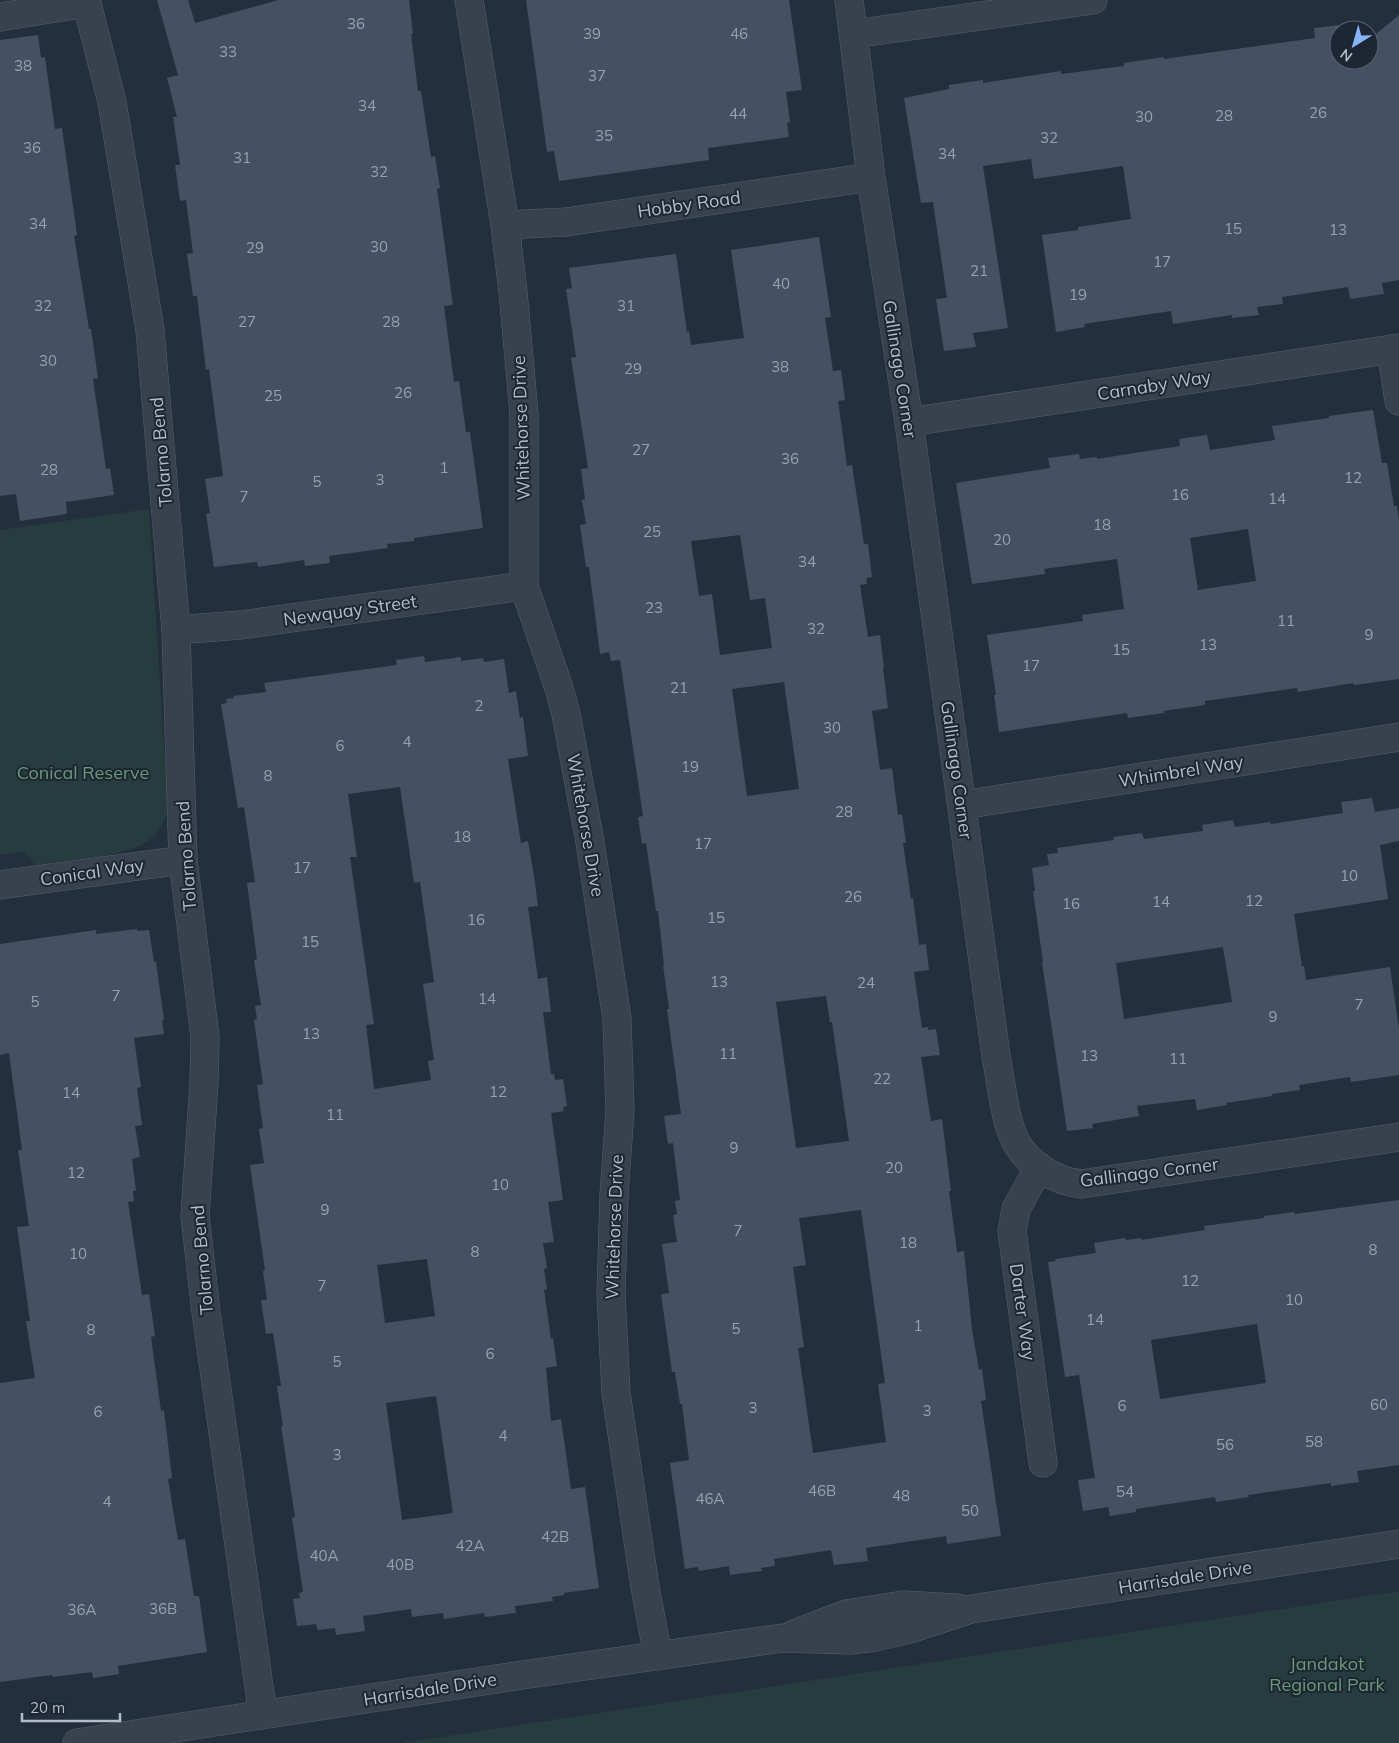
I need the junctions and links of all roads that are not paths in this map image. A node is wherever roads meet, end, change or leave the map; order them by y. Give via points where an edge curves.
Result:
1 (469, 0) edge
2 (849, 0) edge
3 (1093, 0) edge
4 (86, 2) edge
5 (0, 17) edge
6 (854, 34) junction
7 (871, 177) junction
8 (506, 226) junction
9 (1395, 349) edge
10 (1399, 401) edge
11 (908, 422) junction
12 (524, 586) junction
13 (176, 630) junction
14 (1399, 737) edge
15 (962, 805) junction
16 (183, 860) junction
17 (0, 885) edge
18 (1399, 1137) edge
19 (1040, 1167) junction
20 (1043, 1463) dead end
21 (1399, 1544) edge
22 (658, 1656) junction
23 (263, 1715) junction
24 (77, 1743) edge

1 - 8 street, Whitehorse Drive
2 - 6 street, Gallinago Corner
3 - 6 street
4 - 5 street
4 - 13 street, Tolarno Bend via 112,102 150,330
6 - 7 street, Gallinago Corner
7 - 8 street, Hobby Road via 566,222
7 - 11 street, Gallinago Corner
8 - 12 street, Whitehorse Drive via 524,414
9 - 10 street
9 - 11 street, Carnaby Way
11 - 15 street, Gallinago Corner
12 - 13 street, Newquay Street via 241,625
12 - 22 street, Whitehorse Drive via 566,714 590,842 617,1019 620,1110 611,1294 616,1393
13 - 16 street, Tolarno Bend
14 - 15 street, Whimbrel Way
15 - 19 street, Gallinago Corner via 996,1056 1010,1127 1016,1141
16 - 17 street, Conical Way
16 - 23 street, Tolarno Bend via 205,1037 195,1216
18 - 19 street, Gallinago Corner via 1081,1184 1063,1180
19 - 20 street, Darter Way via 1016,1209 1012,1231
21 - 22 street, Harrisdale Drive via 971,1609 876,1637 850,1640 783,1638
22 - 23 street, Harrisdale Drive
23 - 24 street, Harrisdale Drive

